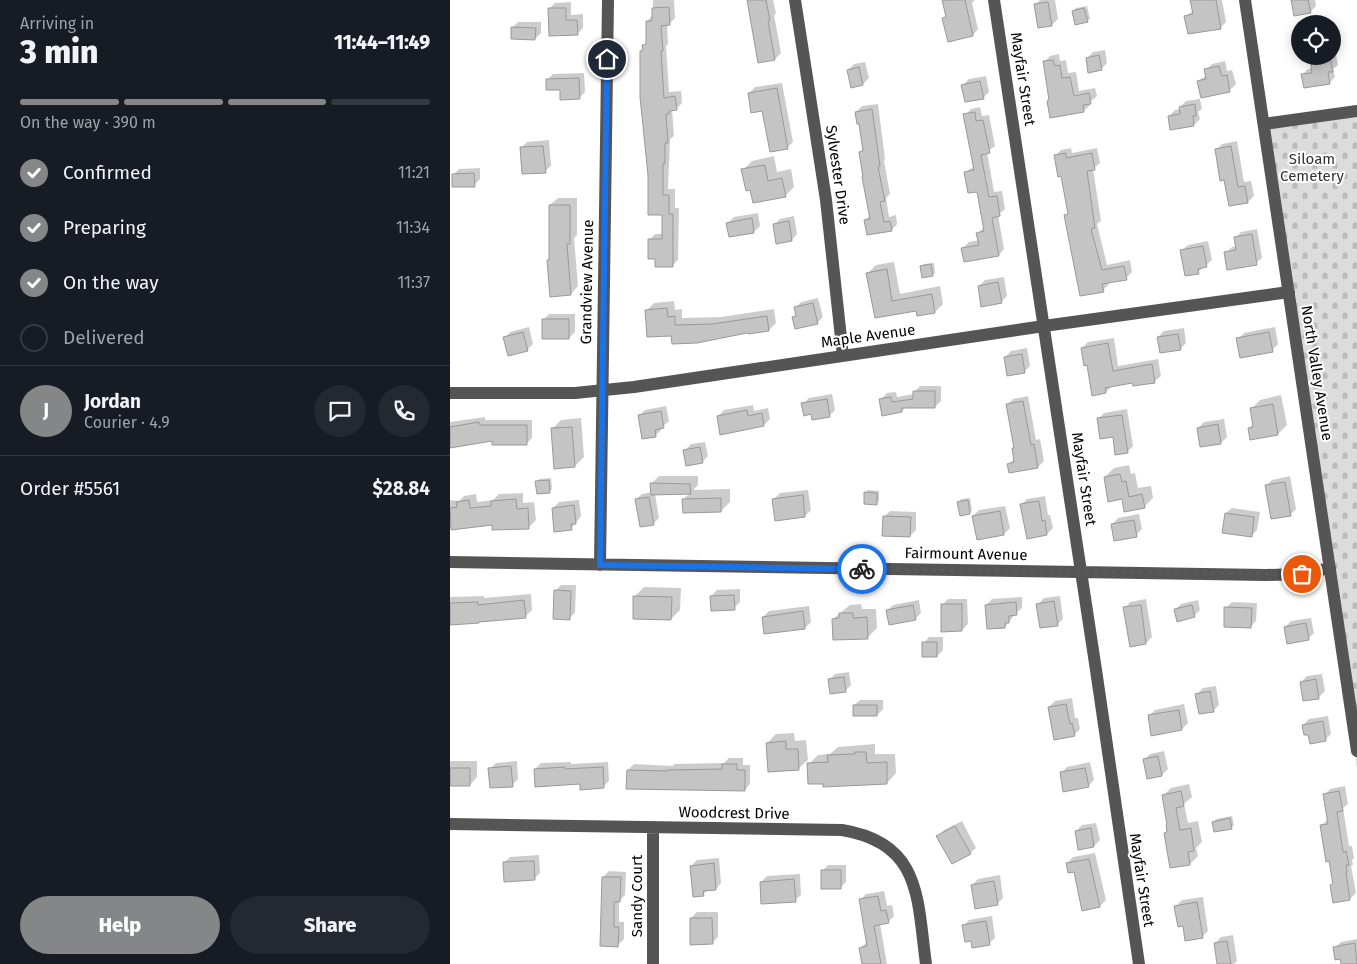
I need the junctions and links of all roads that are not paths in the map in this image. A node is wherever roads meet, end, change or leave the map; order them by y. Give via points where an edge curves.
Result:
1 (608, 0) edge
2 (795, 0) edge
3 (994, 0) edge
4 (1245, 0) edge
5 (1357, 111) edge
6 (1264, 124) junction
7 (1289, 292) junction
8 (1044, 326) junction
9 (843, 356) junction
10 (602, 391) junction
11 (450, 393) edge
12 (450, 562) edge
13 (600, 565) junction
14 (1330, 568) junction
15 (1082, 572) junction
16 (1357, 751) edge
17 (450, 824) edge
18 (653, 827) junction
19 (653, 964) edge
20 (926, 964) edge
21 (1138, 964) edge

1 - 10 street, Grandview Avenue
2 - 9 street, Sylvester Drive via 826,200
3 - 8 street, Mayfair Street
4 - 6 street, North Valley Avenue
5 - 6 street
6 - 7 street, North Valley Avenue
7 - 8 street, Maple Avenue
7 - 14 street, North Valley Avenue
8 - 9 street, Maple Avenue
8 - 15 street, Mayfair Street
9 - 10 street, Maple Avenue
10 - 11 street, Maple Avenue
10 - 13 street, Grandview Avenue
12 - 13 street, Fairmount Avenue
13 - 15 street, Fairmount Avenue
14 - 15 street, Fairmount Avenue via 1302,574
14 - 16 street, North Valley Avenue
15 - 21 street, Mayfair Street
17 - 18 street, Woodcrest Drive
18 - 19 street, Sandy Court
18 - 20 street, Woodcrest Drive via 842,830 877,841 894,853 911,877

